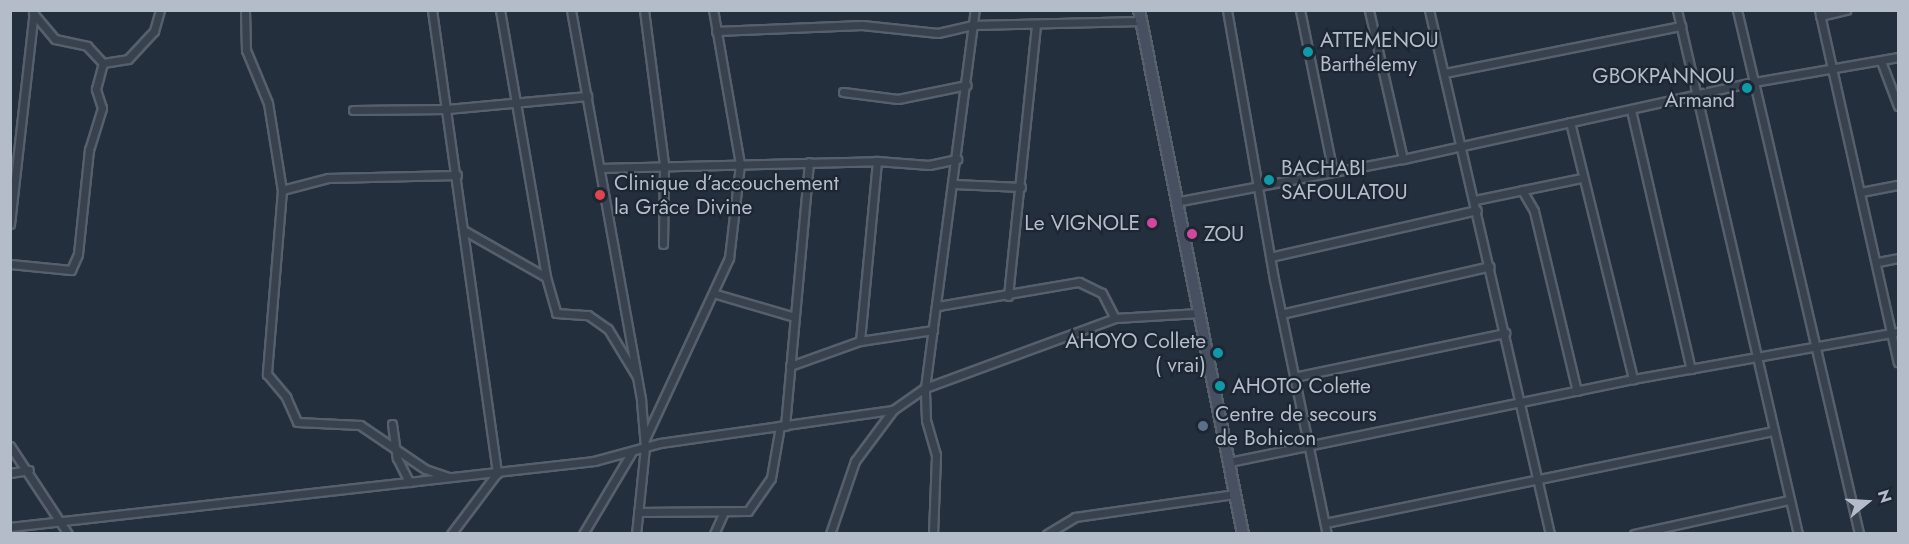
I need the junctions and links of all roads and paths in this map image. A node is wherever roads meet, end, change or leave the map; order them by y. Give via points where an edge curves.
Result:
1 (160, 10) edge
2 (245, 10) edge
3 (432, 10) edge
4 (500, 10) edge
5 (571, 10) edge
6 (644, 10) edge
7 (713, 10) edge
8 (975, 10) edge
9 (1227, 10) edge
10 (1300, 10) edge
11 (1369, 10) edge
12 (1429, 10) edge
13 (1677, 10) edge
14 (1737, 10) edge
15 (1846, 10) edge
16 (34, 12) edge
17 (1819, 13) edge
18 (1140, 16) edge
19 (1036, 24) junction
20 (973, 25) junction
21 (1681, 26) junction
22 (716, 32) junction
23 (1899, 57) edge
24 (1881, 61) junction
25 (103, 63) junction
26 (1830, 69) junction
27 (1445, 73) junction
28 (1754, 82) junction
29 (966, 85) junction
30 (843, 92) dead end
31 (587, 96) junction
32 (1697, 99) junction
33 (516, 103) junction
34 (1899, 106) edge
35 (447, 109) junction
36 (353, 110) dead end
37 (1631, 110) junction
38 (1570, 122) junction
39 (1462, 147) junction
40 (957, 159) junction
41 (1402, 159) junction
42 (877, 161) junction
43 (809, 162) junction
44 (740, 164) junction
45 (664, 165) junction
46 (600, 168) junction
47 (1333, 172) junction
48 (457, 175) junction
49 (1581, 178) junction
50 (954, 184) junction
51 (1899, 185) edge
52 (1021, 187) junction
53 (1257, 187) junction
54 (282, 190) junction
55 (1522, 190) junction
56 (1861, 192) junction
57 (1475, 200) junction
58 (1175, 202) junction
59 (1477, 210) junction
60 (10, 224) edge
61 (465, 231) junction
62 (663, 244) dead end
63 (1270, 257) junction
64 (1899, 258) edge
65 (1878, 262) junction
66 (10, 264) edge
67 (1490, 266) junction
68 (546, 277) junction
69 (716, 294) junction
70 (1008, 296) junction
71 (938, 306) junction
72 (1199, 313) junction
73 (1281, 314) junction
74 (792, 316) junction
75 (1115, 318) junction
76 (933, 330) junction
77 (1505, 333) junction
78 (1896, 333) edge
79 (860, 341) junction
80 (1818, 347) junction
81 (1760, 357) junction
82 (1899, 362) edge
83 (790, 366) junction
84 (1691, 369) junction
85 (637, 377) junction
86 (1294, 377) junction
87 (1633, 379) junction
88 (925, 387) junction
89 (1577, 391) junction
90 (1523, 403) junction
91 (893, 410) junction
92 (393, 424) dead end
93 (783, 426) junction
94 (1774, 431) junction
95 (645, 439) junction
96 (10, 446) edge
97 (645, 447) junction
98 (1308, 447) junction
99 (395, 451) junction
100 (631, 453) junction
101 (1229, 462) junction
102 (29, 470) junction
103 (10, 473) edge
104 (497, 473) junction
105 (452, 478) junction
106 (1540, 480) junction
107 (409, 482) junction
108 (1235, 494) junction
109 (1789, 500) junction
110 (638, 512) junction
111 (724, 512) junction
112 (58, 518) junction
113 (1325, 524) junction
114 (10, 527) edge
115 (68, 534) edge
116 (451, 534) edge
117 (583, 534) edge
118 (636, 534) edge
119 (714, 534) edge
120 (830, 534) edge
121 (933, 534) edge
122 (1047, 534) edge
123 (1243, 534) edge
124 (1327, 534) edge
125 (1550, 534) edge
126 (1634, 534) edge
127 (1798, 534) edge
128 (1859, 534) edge

1 - 25 street via 154,31 128,59
2 - 54 street via 246,50 268,103
3 - 35 street
4 - 33 street
5 - 31 street
6 - 45 street
7 - 22 street
8 - 20 street
9 - 53 street
10 - 47 street
11 - 41 street
12 - 27 street
13 - 21 street
14 - 28 street
15 - 17 street
16 - 25 street via 55,39 87,46
16 - 60 street
17 - 26 street
18 - 19 street
18 - 58 street
19 - 20 street
19 - 52 street
20 - 22 street via 938,33 862,25
20 - 29 street
21 - 27 street
21 - 32 street
22 - 44 street
23 - 24 street
24 - 26 street
24 - 34 street
25 - 66 street via 96,89 102,108 88,150 71,270
26 - 28 street
26 - 56 street
27 - 39 street
28 - 32 street
28 - 80 street
29 - 30 street via 898,99
29 - 40 street
31 - 33 street
31 - 46 street
32 - 37 street
32 - 81 street
33 - 35 street
33 - 68 street
35 - 36 street
35 - 48 street
37 - 38 street
37 - 84 street
38 - 39 street
38 - 49 street
39 - 41 street
39 - 57 street
40 - 42 street via 929,165
40 - 50 street
41 - 47 street
42 - 43 street
42 - 79 street
43 - 44 street
43 - 74 street
44 - 45 street
44 - 69 street via 729,258
45 - 46 street
45 - 62 street
46 - 85 street
47 - 53 street
48 - 54 street via 328,178
48 - 61 street
49 - 55 street
49 - 87 street
50 - 52 street
50 - 71 street
51 - 56 street
52 - 70 street
53 - 58 street
53 - 63 street
54 - 99 street via 267,374 286,397 297,422 354,423
55 - 57 street
55 - 89 street via 1534,211
56 - 65 street
57 - 59 street
58 - 72 street
59 - 63 street
59 - 67 street
61 - 68 street
61 - 104 street
63 - 73 street
64 - 65 street
65 - 78 street
67 - 73 street
67 - 77 street
68 - 85 street via 556,313 588,315 608,329
69 - 74 street
69 - 95 street
70 - 71 street
70 - 75 street via 1087,282 1102,293
71 - 76 street
72 - 75 street
72 - 101 street
73 - 86 street
74 - 83 street
75 - 88 street
76 - 79 street
76 - 88 street
77 - 86 street
77 - 90 street
78 - 80 street
78 - 82 street
79 - 83 street
80 - 81 street
80 - 128 street
81 - 84 street
81 - 94 street
83 - 93 street
84 - 87 street
85 - 95 street
86 - 98 street
87 - 89 street
88 - 91 street
88 - 121 street via 926,420 936,455
89 - 90 street
90 - 98 street
90 - 106 street
91 - 93 street
91 - 120 street via 855,461
92 - 99 street
93 - 97 street
93 - 111 street via 773,472 758,500 748,511
94 - 106 street
94 - 109 street
95 - 97 street
96 - 102 street
97 - 100 street
97 - 110 street
98 - 101 street
98 - 113 street
99 - 105 street
99 - 107 street
100 - 104 street
100 - 117 street
101 - 108 street
102 - 103 street
102 - 112 street
104 - 105 street
104 - 116 street
105 - 107 street
106 - 113 street
106 - 125 street
107 - 112 street via 157,514
108 - 122 street via 1075,517 1052,525
108 - 123 street
109 - 126 street
109 - 127 street
110 - 111 street
110 - 118 street
111 - 119 street
112 - 114 street
112 - 115 street
113 - 124 street

